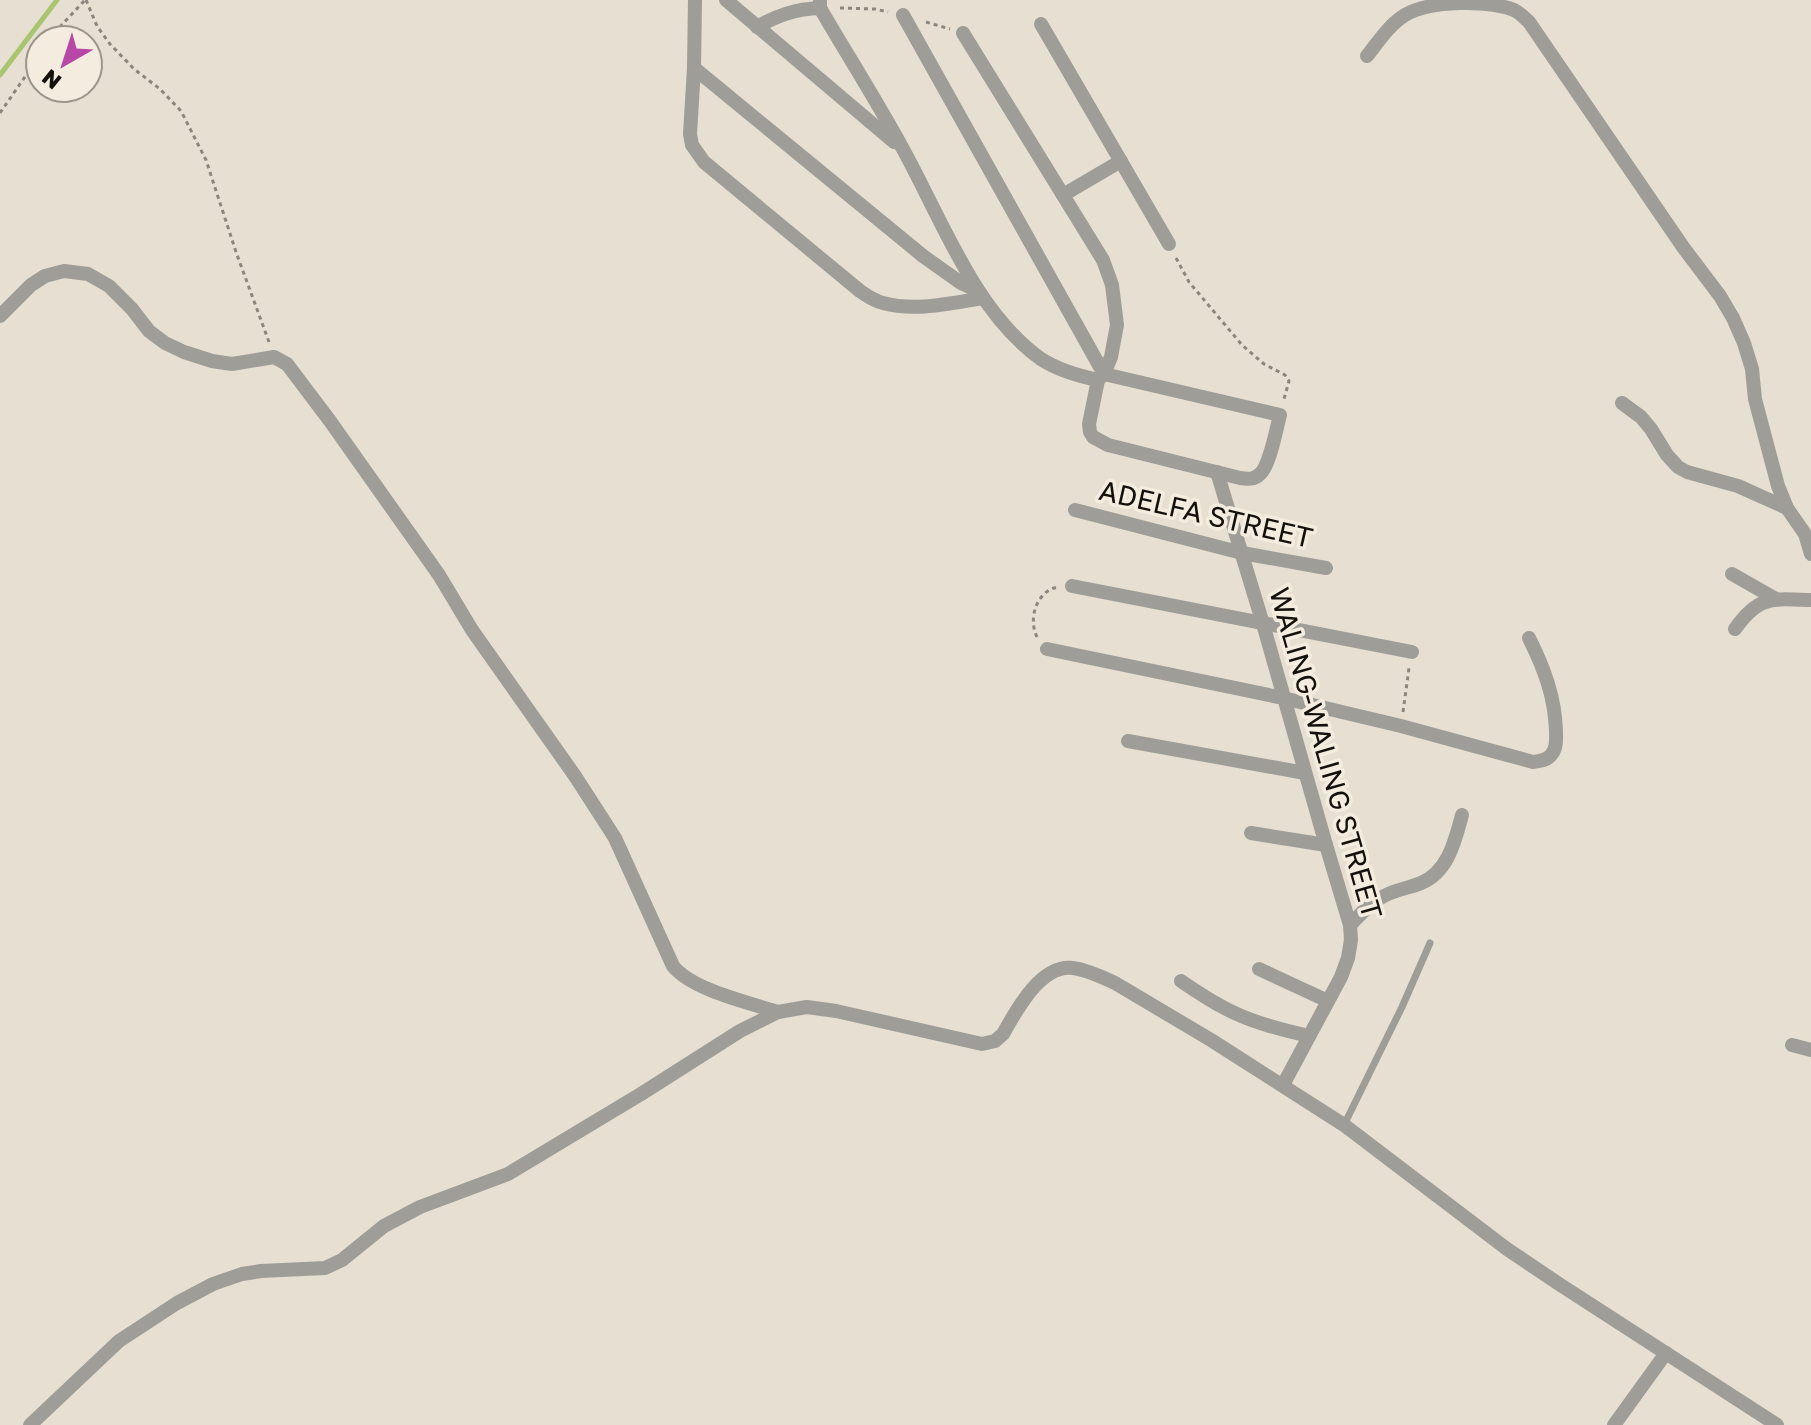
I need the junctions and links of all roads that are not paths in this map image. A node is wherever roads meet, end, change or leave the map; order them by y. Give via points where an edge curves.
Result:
1 (695, 0) edge
2 (726, 0) edge
3 (820, 4) edge
4 (903, 15) dead end
5 (1041, 24) dead end
6 (757, 27) junction
7 (963, 33) dead end
8 (1367, 56) dead end
9 (694, 68) junction
10 (903, 150) junction
11 (1121, 161) junction
12 (1063, 195) junction
13 (1169, 244) road end
14 (981, 295) junction
15 (0, 316) edge
16 (1101, 377) junction
17 (1622, 403) dead end
18 (1217, 472) junction
19 (1787, 508) junction
20 (1075, 510) dead end
21 (1242, 553) junction
22 (1811, 554) edge
23 (1326, 568) dead end
24 (1732, 574) dead end
25 (1072, 586) road end
26 (1776, 599) junction
27 (1811, 600) edge
28 (1263, 624) junction
29 (1735, 629) dead end
30 (1529, 638) dead end
31 (1047, 649) road end
32 (1412, 652) road end
33 (1283, 698) junction
34 (1128, 741) dead end
35 (1305, 773) junction
36 (1462, 815) dead end
37 (1251, 833) dead end
38 (1326, 845) junction
39 (1350, 925) junction
40 (1430, 943) dead end
41 (1259, 969) dead end
42 (1181, 981) dead end
43 (1328, 1001) junction
44 (778, 1012) junction
45 (1309, 1036) junction
46 (1792, 1045) dead end
47 (1811, 1050) edge
48 (1283, 1085) junction
49 (1344, 1125) junction
50 (1666, 1353) junction
51 (30, 1425) edge
52 (1614, 1425) edge
53 (1777, 1425) edge

1 - 9 street
2 - 6 street
3 - 6 street
3 - 10 street
4 - 16 street
5 - 11 street
6 - 10 street
7 - 12 street
8 - 19 street via 1404,15 1449,2 1505,7 1529,22 1733,318 1752,369 1771,464
9 - 14 street via 923,256
9 - 14 street via 690,134 697,154 860,291 898,307
10 - 14 street
11 - 12 street
11 - 13 street
12 - 16 street via 1103,260 1112,285 1117,325
14 - 16 street via 1044,361
15 - 44 street via 45,276 64,271 88,274 109,286 149,331 184,352 232,364 281,359 439,575 575,776 615,838 679,974
16 - 18 street via 1089,424 1093,437
16 - 18 street via 1280,415 1259,475 1251,479
17 - 19 street via 1641,417 1678,467
18 - 21 street, WALING-WALING STREET
19 - 22 street
20 - 21 street, ADELFA STREET
21 - 23 street, ADELFA STREET
21 - 28 street, WALING-WALING STREET
24 - 26 street
25 - 28 street
26 - 27 street
26 - 29 street via 1756,605
28 - 32 street
28 - 33 street, WALING-WALING STREET
30 - 33 street via 1555,710 1556,744 1545,760 1533,762
31 - 33 street
33 - 35 street, WALING-WALING STREET
34 - 35 street
35 - 38 street, WALING-WALING STREET
36 - 39 street via 1447,860 1435,874 1378,899
37 - 38 street
38 - 39 street, WALING-WALING STREET
39 - 43 street, WALING-WALING STREET via 1348,958
40 - 49 lane
41 - 43 street
42 - 45 street via 1243,1017
43 - 45 street, WALING-WALING STREET
44 - 48 street via 807,1007 836,1011 982,1044 1003,1034 1039,980 1058,968 1072,968 1115,983
44 - 51 street via 508,1174 384,1226 342,1260 325,1268 242,1274 177,1303 119,1341
45 - 48 street, WALING-WALING STREET
46 - 47 street
48 - 49 street
49 - 50 street via 1507,1249
50 - 52 street
50 - 53 street

